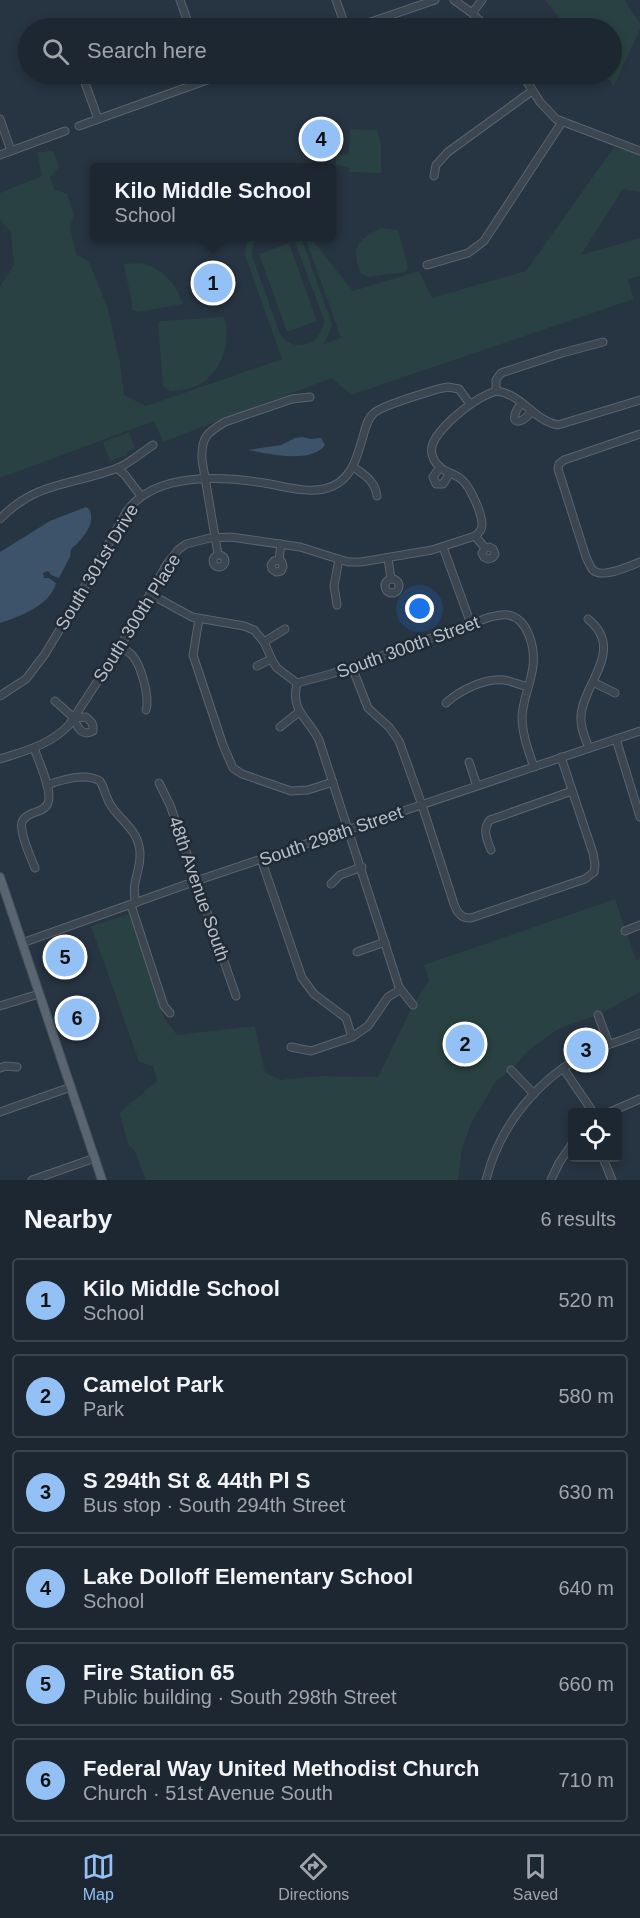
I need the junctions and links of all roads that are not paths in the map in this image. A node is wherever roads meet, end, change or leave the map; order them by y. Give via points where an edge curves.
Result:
1 (180, 0) edge
2 (336, 0) edge
3 (435, 0) edge
4 (454, 0) edge
5 (482, 0) edge
6 (472, 13) junction
7 (186, 18) edge
8 (342, 18) edge
9 (382, 18) edge
10 (477, 18) edge
11 (85, 84) edge
12 (186, 84) edge
13 (528, 84) edge
14 (532, 91) junction
15 (0, 118) edge
16 (98, 119) junction
17 (562, 122) junction
18 (79, 126) dead end
19 (65, 131) dead end
20 (11, 151) junction
21 (640, 151) edge
22 (0, 155) edge
23 (434, 176) dead end
24 (427, 265) dead end
25 (603, 342) dead end
26 (496, 391) junction
27 (310, 397) dead end
28 (640, 400) edge
29 (470, 404) junction
30 (521, 404) junction
31 (532, 411) junction
32 (640, 434) edge
33 (153, 445) dead end
34 (353, 467) junction
35 (440, 467) junction
36 (117, 468) junction
37 (450, 473) junction
38 (205, 479) junction
39 (141, 496) junction
40 (376, 496) dead end
41 (0, 519) edge
42 (475, 536) junction
43 (215, 537) junction
44 (281, 544) junction
45 (443, 547) junction
46 (484, 548) dead end
47 (218, 554) dead end
48 (388, 558) junction
49 (339, 559) junction
50 (279, 560) dead end
51 (640, 562) edge
52 (391, 579) dead end
53 (150, 594) junction
54 (337, 605) dead end
55 (199, 619) junction
56 (588, 619) dead end
57 (471, 624) junction
58 (285, 629) dead end
59 (264, 642) junction
60 (120, 647) junction
61 (271, 659) junction
62 (257, 666) dead end
63 (352, 667) junction
64 (593, 682) junction
65 (297, 683) junction
66 (528, 687) junction
67 (615, 693) dead end
68 (0, 696) edge
69 (55, 701) dead end
70 (446, 703) dead end
71 (146, 710) dead end
72 (300, 712) junction
73 (74, 717) junction
74 (280, 727) dead end
75 (640, 730) edge
76 (616, 739) junction
77 (34, 748) junction
78 (589, 748) junction
79 (561, 757) junction
80 (0, 759) edge
81 (469, 762) dead end
82 (534, 766) junction
83 (333, 782) junction
84 (159, 783) dead end
85 (47, 785) junction
86 (477, 786) junction
87 (572, 791) junction
88 (422, 805) junction
89 (640, 817) edge
90 (349, 829) junction
91 (491, 850) dead end
92 (261, 859) junction
93 (362, 867) junction
94 (35, 868) dead end
95 (0, 877) edge
96 (196, 881) junction
97 (331, 884) dead end
98 (134, 904) junction
99 (640, 925) edge
100 (625, 932) dead end
101 (385, 942) junction
102 (22, 943) junction
103 (357, 952) dead end
104 (399, 987) junction
105 (39, 994) junction
106 (236, 996) dead end
107 (413, 1005) dead end
108 (0, 1006) edge
109 (170, 1013) dead end
110 (598, 1015) dead end
111 (640, 1033) edge
112 (352, 1037) junction
113 (609, 1044) junction
114 (291, 1047) dead end
115 (17, 1067) dead end
116 (0, 1068) edge
117 (563, 1068) junction
118 (511, 1070) dead end
119 (71, 1087) junction
120 (534, 1094) junction
121 (640, 1100) edge
122 (590, 1108) edge
123 (622, 1108) edge
124 (0, 1112) edge
125 (568, 1151) edge
126 (95, 1158) junction
127 (605, 1162) edge
128 (32, 1180) edge
129 (102, 1180) edge
130 (486, 1180) edge
131 (551, 1180) edge
132 (612, 1180) edge

1 - 7 street
2 - 8 street
3 - 9 street
4 - 6 street
5 - 6 street
6 - 10 street
11 - 16 street
12 - 16 street
13 - 14 street
14 - 17 street via 548,112
14 - 23 street via 443,156
15 - 20 street
16 - 18 street
17 - 21 street
17 - 24 street via 484,240 468,253
19 - 20 street
20 - 22 street
25 - 26 street via 501,373
26 - 29 street
26 - 30 street
27 - 38 street via 298,397 225,422 209,432 202,450
28 - 31 street via 564,424 553,424
29 - 34 street via 459,389 448,387 375,412 368,420
29 - 35 street via 434,439 432,453
30 - 31 street
30 - 31 street via 514,413 516,421 523,421
32 - 51 street via 561,462 559,472 593,570 605,573
33 - 36 street
34 - 38 street, South 301st Drive via 339,483 320,489 240,479
34 - 40 street via 372,482
35 - 37 street
35 - 37 street via 433,477 436,484 443,484
36 - 39 street
36 - 41 street via 54,485 23,500
37 - 42 street via 464,481 475,500 482,525
38 - 39 street, South 301st Drive via 160,486
38 - 43 street
39 - 68 street, South 301st Drive via 127,511 45,654 26,679
42 - 45 street, South 300th Place
42 - 46 street
43 - 44 street, South 300th Place
43 - 47 street
43 - 53 street, South 300th Place via 178,549
44 - 49 street, South 300th Place
44 - 50 street
45 - 48 street, South 300th Place
45 - 57 street
48 - 49 street, South 300th Place via 361,562
48 - 52 street
49 - 54 street via 334,586
53 - 55 street
53 - 60 street, South 300th Place
55 - 59 street via 250,628
55 - 83 street via 193,649 195,663 231,764 238,771 291,791
56 - 64 street via 603,647
57 - 63 street, South 300th Street
57 - 66 street, South 300th Street via 498,615 519,620 532,647 534,664
58 - 59 street
59 - 61 street
60 - 71 street via 137,664 148,695
60 - 73 street, South 300th Place
61 - 62 street
61 - 65 street
63 - 65 street, South 300th Street
63 - 88 street via 368,708 399,741
64 - 67 street
64 - 78 street via 580,715
65 - 72 street via 295,702
66 - 70 street via 506,680 490,681
66 - 82 street via 522,722
69 - 73 street
72 - 74 street
72 - 83 street via 318,737
73 - 77 street, South 300th Place via 62,732
75 - 76 street, South 298th Street
76 - 78 street, South 298th Street
76 - 89 street
77 - 80 street, South 300th Place
77 - 85 street
78 - 79 street, South 298th Street
79 - 82 street, South 298th Street
79 - 87 street
81 - 86 street
82 - 86 street, South 298th Street
83 - 90 street
84 - 96 street, 48th Avenue South
85 - 94 street via 49,802 22,823
85 - 98 street via 75,778 100,781 111,805 137,838 140,859
86 - 88 street, South 298th Street
87 - 88 street via 593,853 594,872 585,879 471,918 462,916 454,904
87 - 91 street via 490,820 486,833
88 - 90 street, South 298th Street
90 - 92 street, South 298th Street
90 - 93 street
92 - 96 street, South 298th Street
92 - 112 street via 302,978 314,994 346,1018
93 - 97 street via 340,875
93 - 101 street
95 - 102 main road
96 - 98 street, South 298th Street
96 - 106 street, 48th Avenue South
98 - 102 street, South 298th Street
98 - 109 street via 164,1006
99 - 100 street
101 - 103 street
101 - 104 street
102 - 105 main road
104 - 107 street
104 - 112 street via 388,996 368,1026
105 - 108 street
105 - 119 main road
110 - 113 street
111 - 113 street
112 - 114 street via 314,1050
113 - 117 street
115 - 116 street
117 - 120 street
117 - 122 street
118 - 120 street
119 - 124 street
119 - 126 main road
120 - 130 street via 499,1144
121 - 123 street
125 - 131 street
126 - 128 street
126 - 129 main road
127 - 132 street

